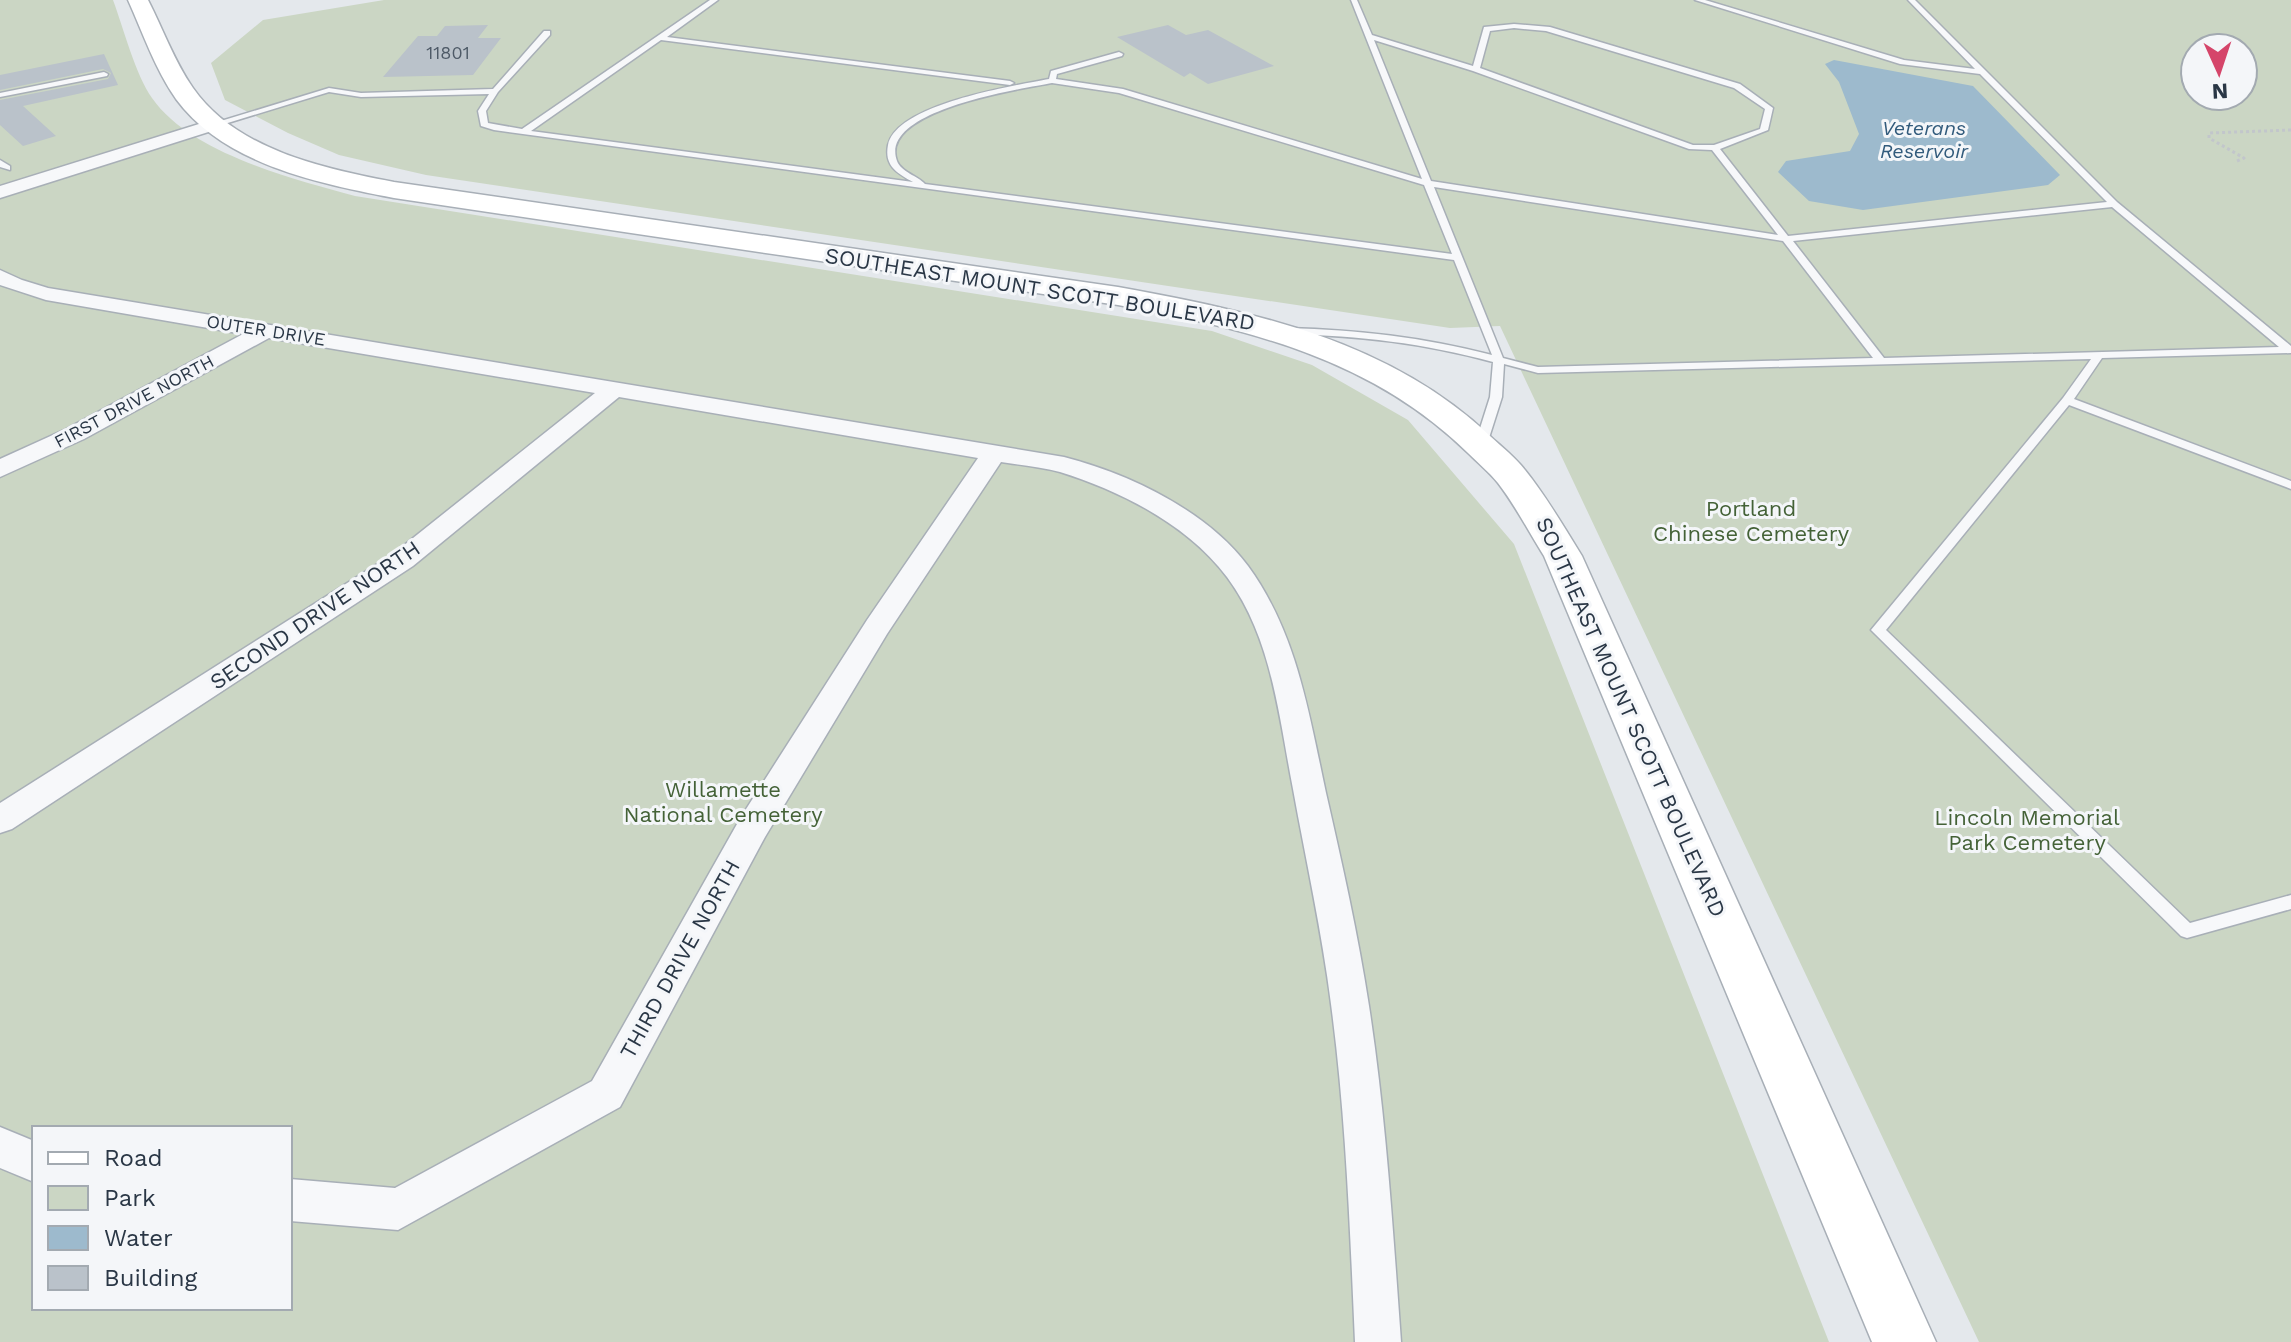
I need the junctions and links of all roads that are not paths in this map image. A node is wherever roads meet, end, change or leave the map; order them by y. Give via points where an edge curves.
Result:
1 (138, 0) edge
2 (715, 0) edge
3 (1354, 0) edge
4 (1698, 0) edge
5 (1911, 0) edge
6 (547, 33) dead end
7 (1368, 36) junction
8 (661, 38) junction
9 (1119, 54) dead end
10 (1476, 69) junction
11 (1983, 72) junction
12 (104, 74) dead end
13 (1052, 81) junction
14 (1022, 84) junction
15 (495, 91) junction
16 (0, 95) edge
17 (215, 124) junction
18 (525, 131) junction
19 (1715, 148) junction
20 (921, 183) junction
21 (1426, 183) junction
22 (0, 192) edge
23 (2114, 204) junction
24 (1786, 239) junction
25 (1457, 258) junction
26 (0, 276) edge
27 (267, 330) junction
28 (1284, 331) junction
29 (2290, 350) edge
30 (2098, 356) junction
31 (1499, 360) junction
32 (1882, 362) junction
33 (615, 389) junction
34 (2067, 400) junction
35 (1482, 441) junction
36 (994, 453) junction
37 (0, 469) edge
38 (2291, 485) edge
39 (0, 820) edge
40 (2291, 902) edge
41 (0, 1147) edge
42 (32, 1161) edge
43 (292, 1200) edge
44 (1378, 1342) edge
45 (1904, 1342) edge

1 - 17 main road, SOUTHEAST MOUNT SCOTT BOULEVARD via 184,93
2 - 8 lane
3 - 7 lane
4 - 11 lane via 1903,62
5 - 11 lane
6 - 15 lane
7 - 10 lane
7 - 21 lane
8 - 14 lane
8 - 18 lane
9 - 13 lane via 1064,68
10 - 19 lane via 1692,147
10 - 19 lane via 1487,29 1547,29 1737,86 1769,108 1764,130
11 - 23 lane
12 - 16 lane
13 - 14 lane
13 - 21 lane via 1120,91
14 - 20 lane via 943,107 906,125 893,141 891,158 897,169
15 - 17 lane via 361,95 329,90
15 - 18 lane via 482,111 484,124
17 - 22 street
17 - 28 main road, SOUTHEAST MOUNT SCOTT BOULEVARD via 290,164 369,184 1204,311
18 - 20 lane
19 - 24 lane
20 - 25 lane
21 - 24 lane
21 - 25 lane
23 - 24 lane
23 - 29 lane
24 - 32 lane
25 - 31 lane
26 - 27 street, OUTER DRIVE via 46,294
27 - 33 street, OUTER DRIVE
27 - 37 street, FIRST DRIVE NORTH
28 - 31 lane via 1356,333
28 - 35 main road, SOUTHEAST MOUNT SCOTT BOULEVARD via 1390,377
29 - 30 lane
30 - 32 lane
30 - 34 lane
31 - 32 lane via 1538,370
31 - 35 lane via 1496,397
33 - 36 street, OUTER DRIVE
33 - 39 street, SECOND DRIVE NORTH via 403,560
34 - 38 lane
34 - 40 lane via 1878,630 2187,931
35 - 45 main road, SOUTHEAST MOUNT SCOTT BOULEVARD via 1525,488 1563,556
36 - 43 street, THIRD DRIVE NORTH via 877,627 753,827 606,1094 398,1209
36 - 44 street, OUTER DRIVE via 1064,465 1170,512 1237,572 1265,619 1286,679 1350,1004
41 - 42 street

